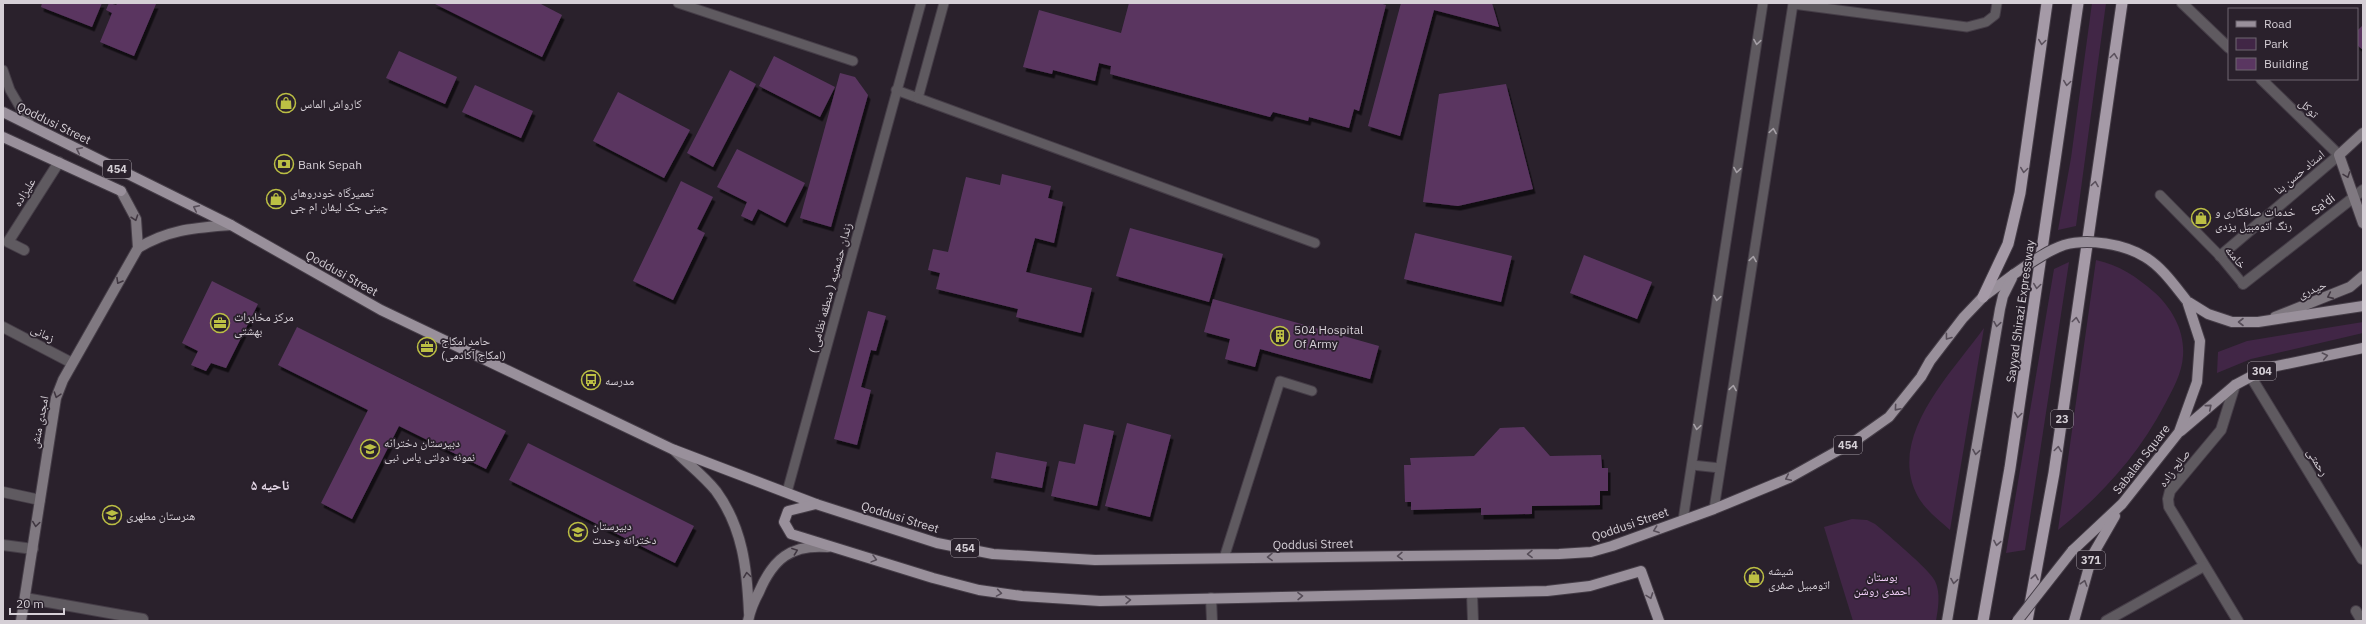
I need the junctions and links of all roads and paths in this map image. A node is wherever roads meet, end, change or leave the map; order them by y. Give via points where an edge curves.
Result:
1 (678, 3) edge
2 (921, 3) edge
3 (944, 3) edge
4 (1763, 3) edge
5 (1791, 3) edge
6 (1997, 3) edge
7 (2047, 3) edge
8 (2078, 3) edge
9 (2122, 3) edge
10 (2182, 3) edge
11 (2228, 47) edge
12 (853, 61) dead end
13 (3, 70) edge
14 (2262, 80) edge
15 (896, 90) junction
16 (918, 98) junction
17 (3, 112) edge
18 (31, 126) junction
19 (2363, 134) edge
20 (3, 137) edge
21 (2339, 155) junction
22 (59, 162) junction
23 (2363, 190) edge
24 (2160, 195) dead end
25 (2354, 196) junction
26 (2363, 223) edge
27 (230, 225) junction
28 (1315, 243) dead end
29 (138, 248) junction
30 (24, 250) dead end
31 (2220, 256) junction
32 (2014, 274) junction
33 (2363, 276) edge
34 (2243, 284) joint
35 (1983, 297) junction
36 (2187, 301) junction
37 (2363, 306) edge
38 (2267, 320) junction
39 (3, 327) edge
40 (2363, 348) edge
41 (72, 362) junction
42 (2251, 377) junction
43 (1921, 378) joint
44 (2235, 385) junction
45 (1312, 391) dead end
46 (2179, 432) junction
47 (672, 449) junction
48 (1692, 465) junction
49 (1720, 468) junction
50 (3, 492) edge
51 (787, 492) junction
52 (40, 500) junction
53 (816, 504) junction
54 (2122, 504) junction
55 (1714, 509) junction
56 (1683, 520) junction
57 (3, 545) edge
58 (836, 548) junction
59 (33, 549) junction
60 (1224, 558) junction
61 (2362, 559) edge
62 (2204, 566) junction
63 (1472, 593) junction
64 (25, 598) junction
65 (1211, 598) junction
66 (2356, 611) dead end
67 (748, 617) edge
68 (143, 619) dead end
69 (21, 621) edge
70 (1212, 621) edge
71 (1473, 621) edge
72 (1659, 621) edge
73 (1947, 621) edge
74 (1983, 621) edge
75 (2017, 621) edge
76 (2027, 621) edge
77 (2074, 621) edge
78 (2107, 621) edge
79 (2238, 621) edge
80 (2362, 621) edge

1 - 12 lane
2 - 15 lane, زندان حشمتیه ( منطقه نظامی )
3 - 16 lane
4 -> 48 lane
5 - 6 lane via 1967,27 1986,22 1995,15
49 -> 5 lane
7 -> 35 highway via 2020,193 2008,244
8 -> 74 highway, Sayyad Shirazi Expressway via 2010,468
76 -> 9 highway, 23 via 2054,473
10 - 11 street
13 - 18 lane via 10,90
14 - 21 street, توکل
15 - 16 lane
15 - 51 lane, زندان حشمتیه ( منطقه نظامی )
16 - 28 lane
17 - 18 main road, Qoddusi Street / 454
27 -> 18 main road, Qoddusi Street / 454
19 - 21 main road
20 - 22 main road, 454
21 -> 25 main road
21 - 31 street, استاد حسن بنا
22 -> 29 main road, 454 via 121,191 136,219
22 - 30 street, علیزاده via 8,242
23 - 25 street, Sa'di
24 - 31 lane, خامنه
25 - 26 main road
25 - 34 street, Sa'di
27 - 29 main road, امجدی منش via 174,231 152,239
27 - 47 main road, Qoddusi Street / 454 via 381,310
29 -> 41 main road, امجدی منش
31 - 34 lane, خامنه
32 - 35 main road, Sabalan Square
32 - 36 main road, Sabalan Square, bridge via 2065,245 2090,242 2110,244 2145,257 2166,275
32 -> 73 main road via 2003,296 2000,309
33 -> 38 main road, حیدری via 2350,287
35 -> 43 main road, Sabalan Square via 1962,318 1930,361
38 -> 36 main road via 2232,322 2208,314
36 - 46 main road, Sabalan Square via 2200,341 2198,382
37 - 38 main road
39 - 41 street, زمانی
42 -> 40 main road, 304 via 2267,368
41 -> 52 main road, امجدی منش via 62,380 52,414
42 - 44 main road, 304
42 - 61 street, رحمتی
43 -> 55 main road, Qoddusi Street / 454 via 1889,417 1854,441 1789,478
46 -> 44 main road, 304
44 - 62 street, صالح زاده via 2221,430 2170,491 2168,499 2169,507
45 - 60 lane via 1280,381
46 - 54 main road, Sabalan Square
47 - 51 main road, Qoddusi Street / 454
67 -> 47 main road, Qoddusi Street / 454 via 745,563 736,529 715,490
48 - 49 lane
48 - 56 lane
49 - 55 lane
50 - 52 street
51 - 53 main road, Qoddusi Street / 454
52 -> 59 main road, امجدی منش
53 - 58 main road via 788,511 784,522 786,528 790,534
53 - 60 main road, Qoddusi Street / 454 via 937,543 993,554 1095,560
54 - 75 main road, Sabalan Square, bridge via 2072,551
77 -> 54 main road, 371 via 2092,556
55 - 56 main road, Qoddusi Street / 454
56 -> 60 main road, Qoddusi Street / 454 via 1612,546 1575,553
57 - 59 street
58 -> 65 main road, 454 via 979,590 1022,596 1100,601
67 -> 58 main road, 454 via 763,581 776,561 805,548
59 - 64 main road, امجدی منش
62 - 78 street
62 - 79 street, صالح زاده
65 -> 63 main road, 454
63 - 71 street
63 -> 72 main road, 454 via 1577,588 1641,571
64 - 68 street
64 - 69 main road, امجدی منش
65 - 70 street
66 - 80 street

